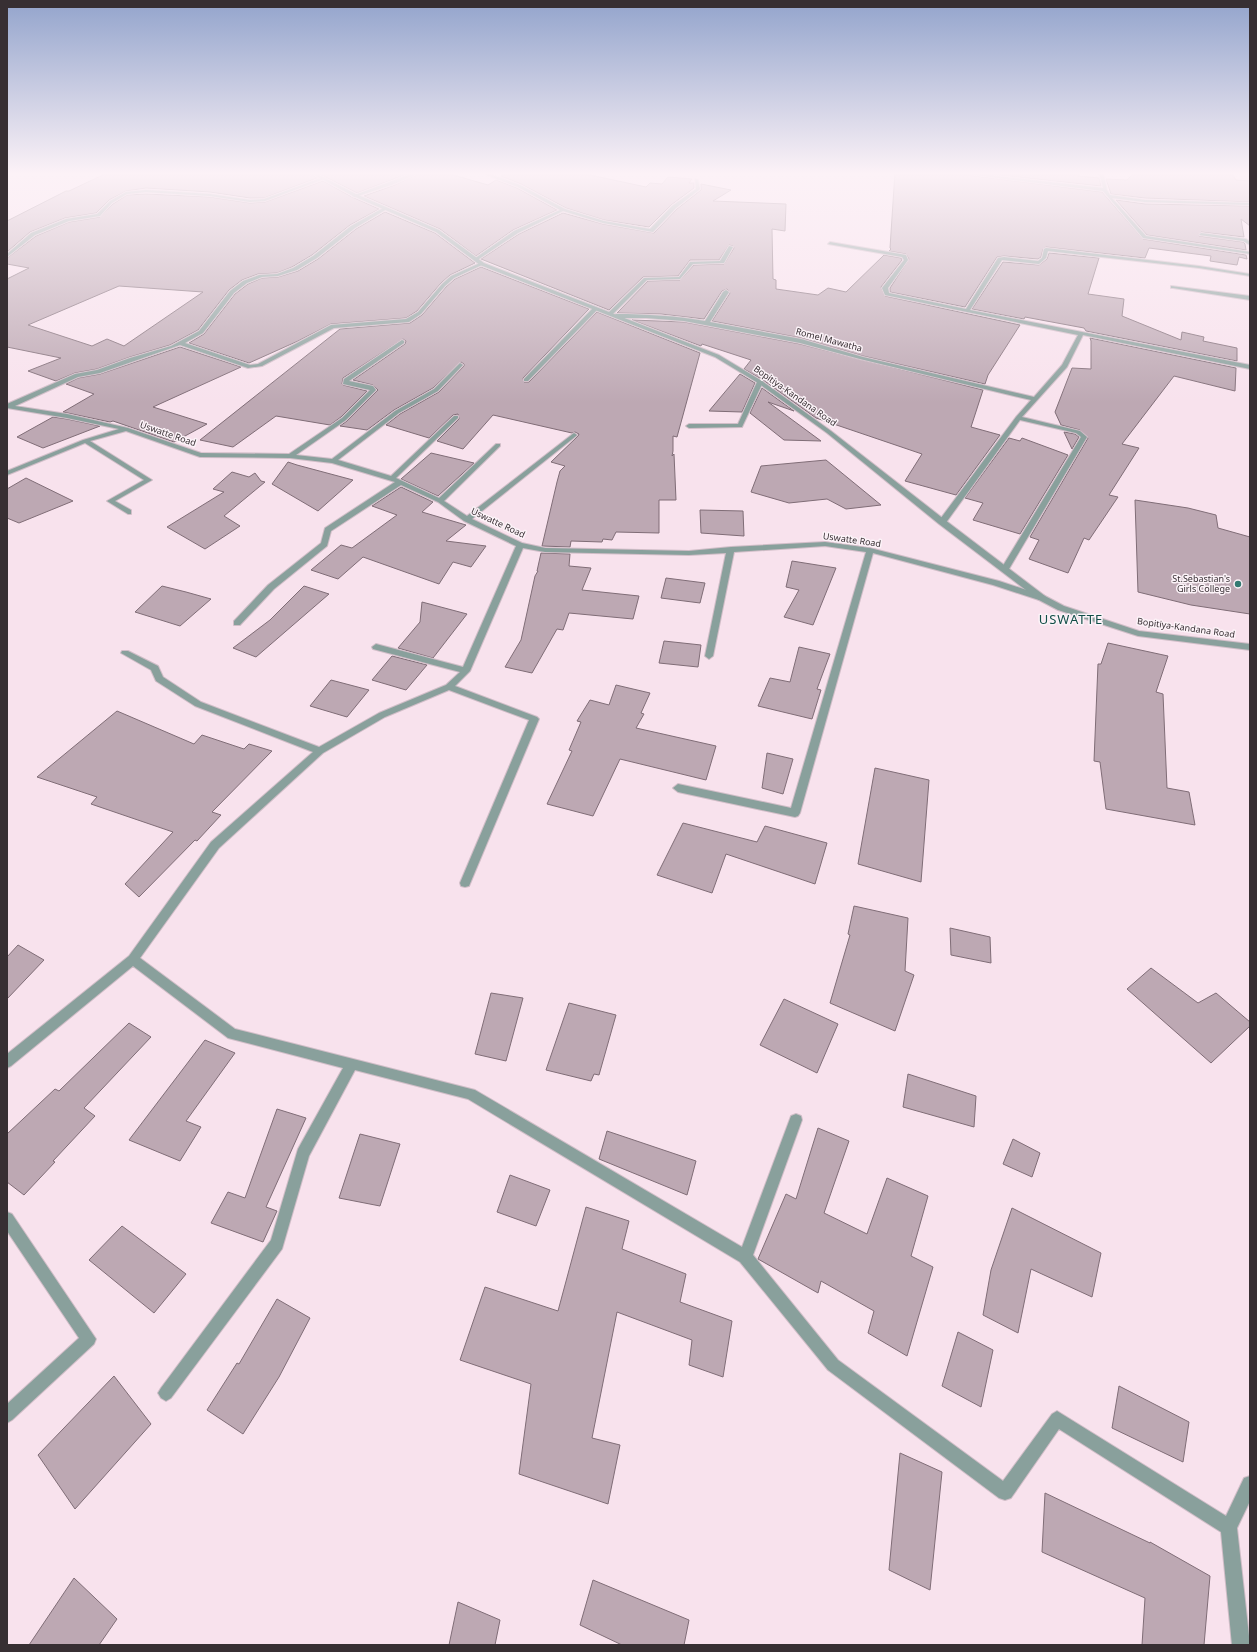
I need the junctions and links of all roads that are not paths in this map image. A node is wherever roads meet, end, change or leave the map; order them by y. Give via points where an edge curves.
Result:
1 (15, 249) edge
2 (325, 249) edge
3 (463, 249) edge
4 (492, 249) edge
5 (730, 249) edge
6 (865, 249) edge
7 (1046, 249) edge
8 (1047, 249) edge
9 (1224, 249) edge
10 (1250, 253) edge
11 (7, 256) edge
12 (476, 260) junction
13 (482, 264) junction
14 (1250, 275) edge
15 (1173, 287) dead end
16 (726, 292) dead end
17 (1250, 298) edge
18 (595, 309) junction
19 (966, 311) junction
20 (613, 315) junction
21 (707, 323) junction
22 (1081, 333) junction
23 (402, 342) dead end
24 (179, 343) junction
25 (460, 365) dead end
26 (1250, 367) edge
27 (526, 380) dead end
28 (760, 382) junction
29 (1035, 400) junction
30 (8, 406) edge
31 (456, 417) dead end
32 (1018, 418) junction
33 (689, 426) dead end
34 (126, 429) junction
35 (574, 435) dead end
36 (84, 441) junction
37 (498, 446) dead end
38 (290, 456) junction
39 (334, 461) junction
40 (7, 473) edge
41 (392, 478) junction
42 (400, 482) junction
43 (440, 501) junction
44 (128, 512) dead end
45 (467, 519) junction
46 (942, 522) junction
47 (520, 544) junction
48 (731, 549) junction
49 (870, 550) junction
50 (1005, 569) junction
51 (1042, 598) junction
52 (237, 623) dead end
53 (376, 646) dead end
54 (1250, 647) edge
55 (125, 653) dead end
56 (708, 656) dead end
57 (466, 671) junction
58 (449, 687) junction
59 (320, 751) junction
60 (678, 788) dead end
61 (465, 883) dead end
62 (133, 959) junction
63 (7, 1062) edge
64 (351, 1065) junction
65 (796, 1120) dead end
66 (7, 1219) edge
67 (745, 1257) junction
68 (166, 1393) dead end
69 (7, 1415) edge
70 (1250, 1484) edge
71 (1229, 1527) junction
72 (1241, 1645) edge

1 - 11 street
2 - 24 street via 295,269 278,275 260,276 245,282 232,292 201,332
3 - 12 street, Bopitiya-Kandana Road
4 - 12 street
5 - 20 street via 722,262 692,263 680,278 646,279
6 - 19 street via 904,256 906,260 885,288 887,294
7 - 19 street via 1044,258 1039,263 1000,259
8 - 14 street
9 - 10 street
12 - 13 street, Bopitiya-Kandana Road
13 - 18 street, Bopitiya-Kandana Road
13 - 24 street via 448,280 415,318 334,326 260,365 250,367
15 - 17 street
16 - 21 street
18 - 20 street, Bopitiya-Kandana Road
18 - 27 street
19 - 22 street
20 - 21 street, Romel Mawatha via 684,319
20 - 28 street, Bopitiya-Kandana Road via 717,356
21 - 29 street, Romel Mawatha via 801,341
22 - 26 street
22 - 29 street via 1065,366
23 - 38 street via 346,380 345,383 371,387 373,390 344,419
24 - 30 street via 98,372 77,375
25 - 39 street via 436,390 397,412
28 - 33 street via 740,426
28 - 46 street, Bopitiya-Kandana Road via 829,432
29 - 32 street
30 - 34 street, Uswatte Road
31 - 41 street
32 - 46 street
32 - 50 street via 1078,432 1084,437
34 - 36 street
34 - 38 street, Uswatte Road via 200,455
35 - 45 street
36 - 40 street
36 - 44 street via 149,480 110,501
37 - 43 street
38 - 39 street, Uswatte Road
39 - 41 street, Uswatte Road
41 - 42 street, Uswatte Road
42 - 43 street, Uswatte Road
42 - 52 street via 328,530 324,544 271,587
43 - 45 street, Uswatte Road
45 - 47 street, Uswatte Road
46 - 50 street, Bopitiya-Kandana Road
47 - 48 street, Uswatte Road via 545,550 689,553
47 - 57 street
48 - 49 street, Uswatte Road via 826,544
48 - 56 street
49 - 51 street, Uswatte Road via 996,583
49 - 60 street via 795,813
50 - 51 street, Bopitiya-Kandana Road
51 - 54 street, Bopitiya-Kandana Road via 1062,608 1138,633
53 - 57 street
55 - 59 street via 155,668 159,679 198,704
57 - 58 street
58 - 59 street via 382,714
58 - 61 street via 534,719
59 - 62 street via 216,845
62 - 63 street
62 - 64 street via 232,1034
64 - 67 street via 471,1094
64 - 68 street via 303,1154 278,1244
65 - 67 street
66 - 69 street via 89,1340
67 - 71 street via 833,1365 1005,1492 1057,1419
70 - 71 street
71 - 72 street

